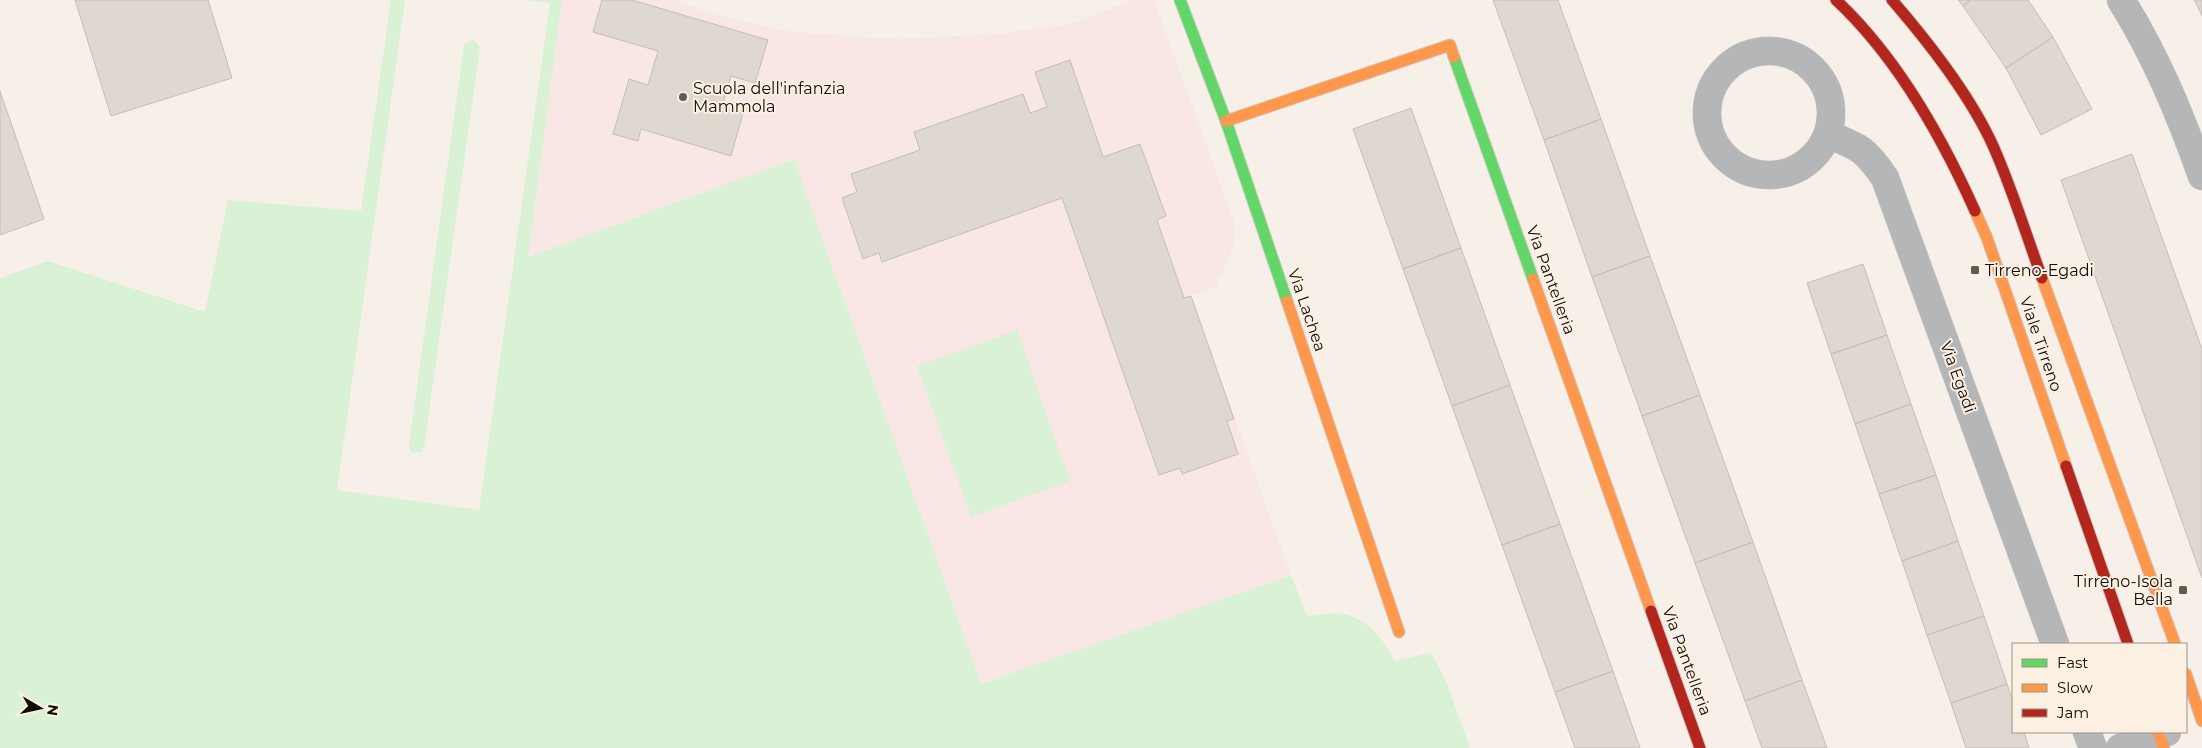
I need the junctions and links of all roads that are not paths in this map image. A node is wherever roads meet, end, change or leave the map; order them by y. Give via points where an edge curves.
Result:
1 (1180, 0) edge
2 (1836, 0) edge
3 (1892, 0) edge
4 (2121, 0) edge
5 (1226, 122) junction
6 (1829, 135) junction
7 (2202, 176) edge
8 (1399, 632) dead end
9 (2055, 643) edge
10 (2128, 643) edge
11 (2175, 643) edge
12 (2193, 681) edge
13 (2202, 720) edge
14 (2187, 725) edge
15 (2087, 733) edge
16 (2162, 736) edge
17 (1700, 748) edge
18 (2093, 748) edge
19 (2120, 748) edge

1 - 5 street, Via Lachea
2 - 10 street, Viale Tirreno via 1905,81 1960,174 1991,236
3 - 11 street, Viale Tirreno via 1935,53 1982,124 1997,154 2019,226
4 - 7 street via 2165,79
5 - 8 street, Via Lachea
5 - 17 street, Via Pantelleria via 1450,45
6 - 6 street via 1832,108 1825,83 1808,63 1784,52 1758,51 1734,61 1716,80 1707,105 1709,131 1721,154 1742,171 1767,176 1794,172 1815,157
6 - 9 street, Via Egadi via 1871,156 1886,178
12 - 13 street
13 - 14 street
15 - 18 street
16 - 19 street

